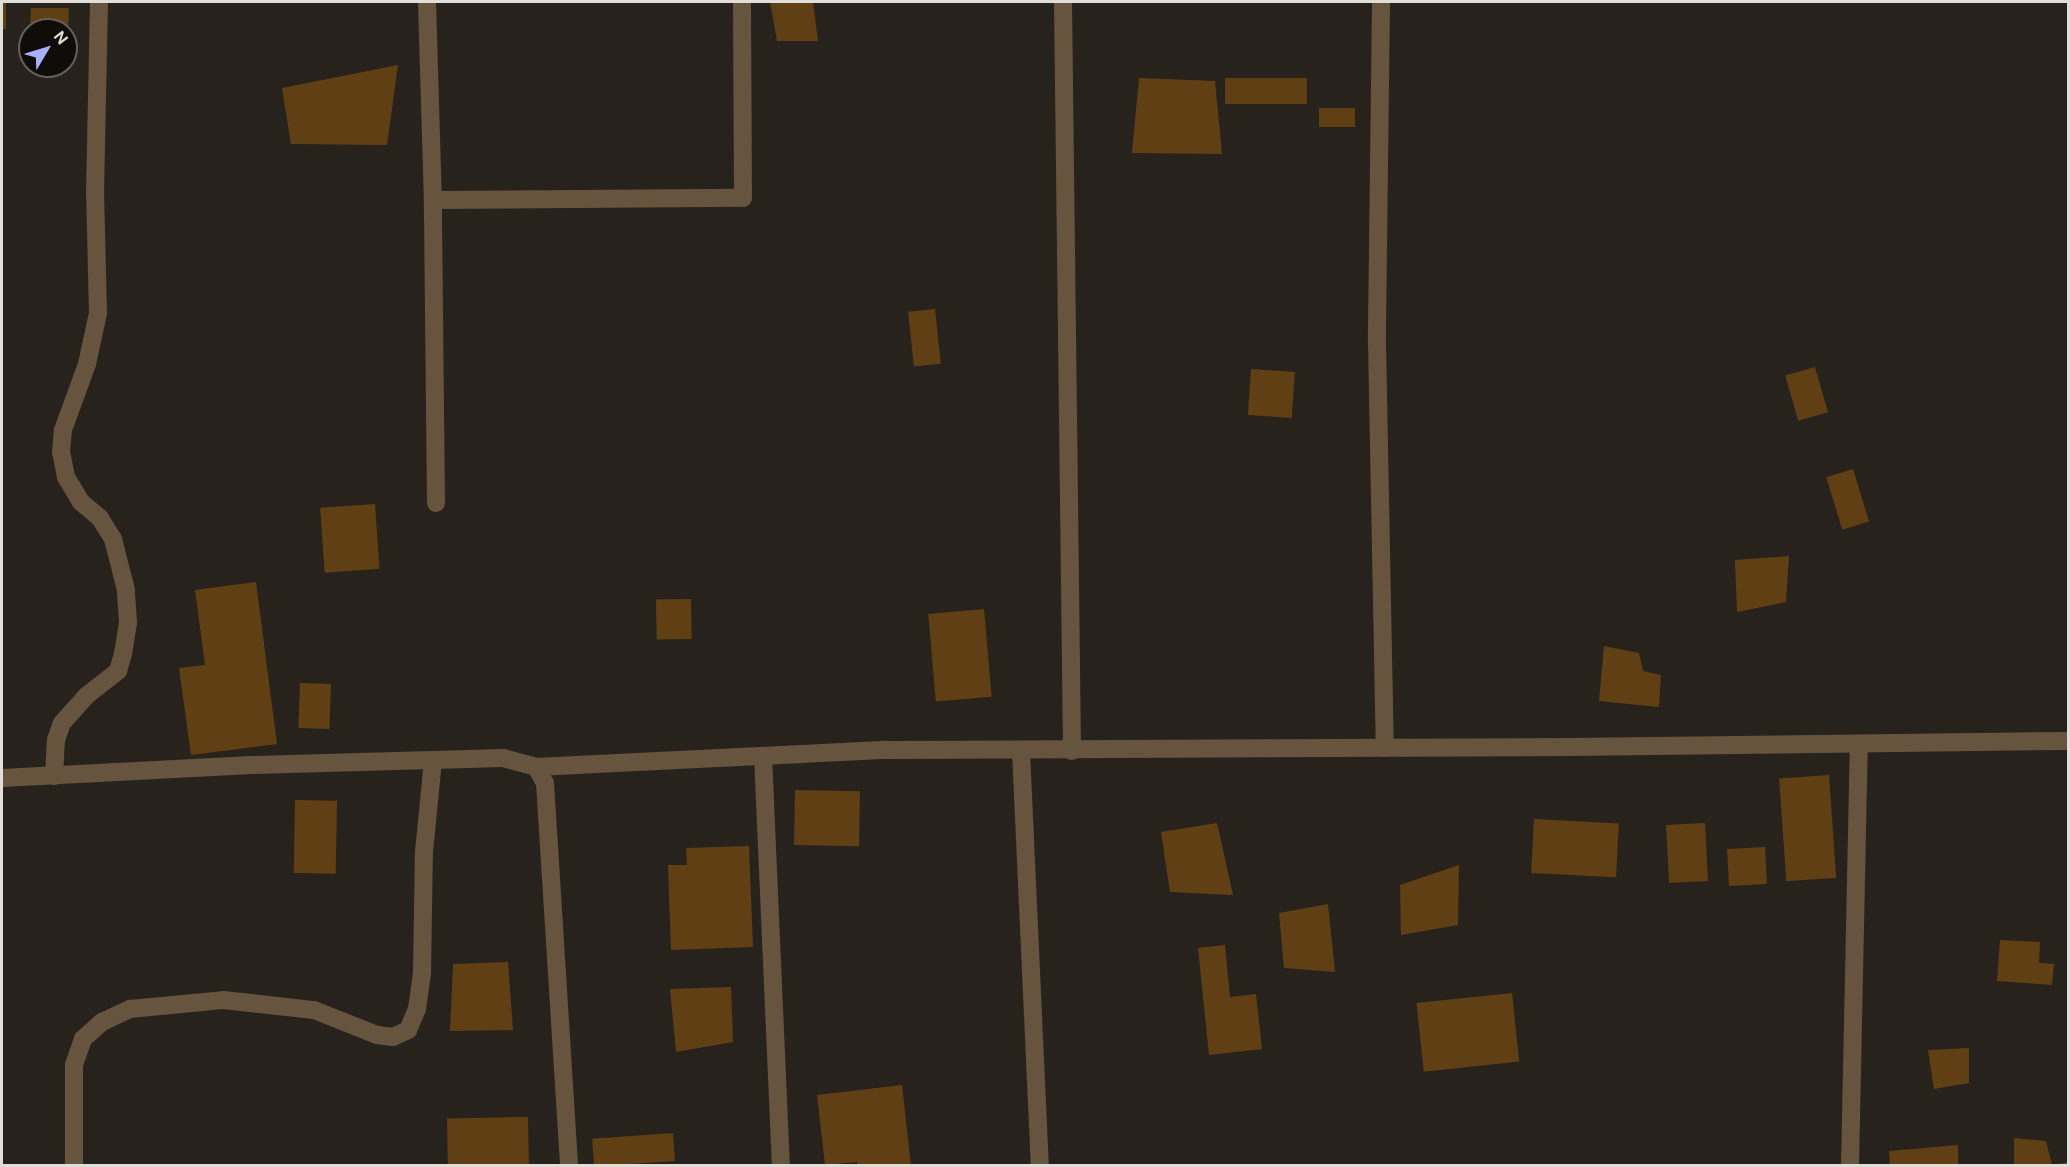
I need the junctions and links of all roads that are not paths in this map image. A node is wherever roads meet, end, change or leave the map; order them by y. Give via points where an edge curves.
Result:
1 (99, 2) edge
2 (427, 2) edge
3 (742, 2) edge
4 (1063, 2) edge
5 (1381, 2) edge
6 (434, 200) junction
7 (436, 503) dead end
8 (2068, 741) edge
9 (1859, 744) junction
10 (1385, 748) junction
11 (1072, 750) junction
12 (1021, 751) junction
13 (763, 756) junction
14 (433, 760) junction
15 (536, 767) junction
16 (54, 776) junction
17 (2, 778) edge
18 (74, 1166) edge
19 (569, 1166) edge
20 (781, 1166) edge
21 (1040, 1166) edge
22 (1850, 1166) edge

1 - 16 street via 95,193 98,313 87,364 63,430 62,452 66,477 81,502 100,518 113,539 126,590 128,622 118,671 86,696 62,723 56,740
2 - 6 street
3 - 6 street via 743,198
4 - 11 street
5 - 10 street via 1377,342
6 - 7 street
8 - 9 street
9 - 10 street
9 - 22 street
10 - 11 street
11 - 12 street
12 - 13 street via 887,750
12 - 21 street
13 - 15 street
13 - 20 street
14 - 15 street via 503,758
14 - 16 street
14 - 18 street via 424,852 422,973 417,1009 408,1030 393,1036 377,1035 314,1010 223,1000 130,1010 102,1022 83,1039 74,1065
15 - 19 street via 545,783
16 - 17 street

